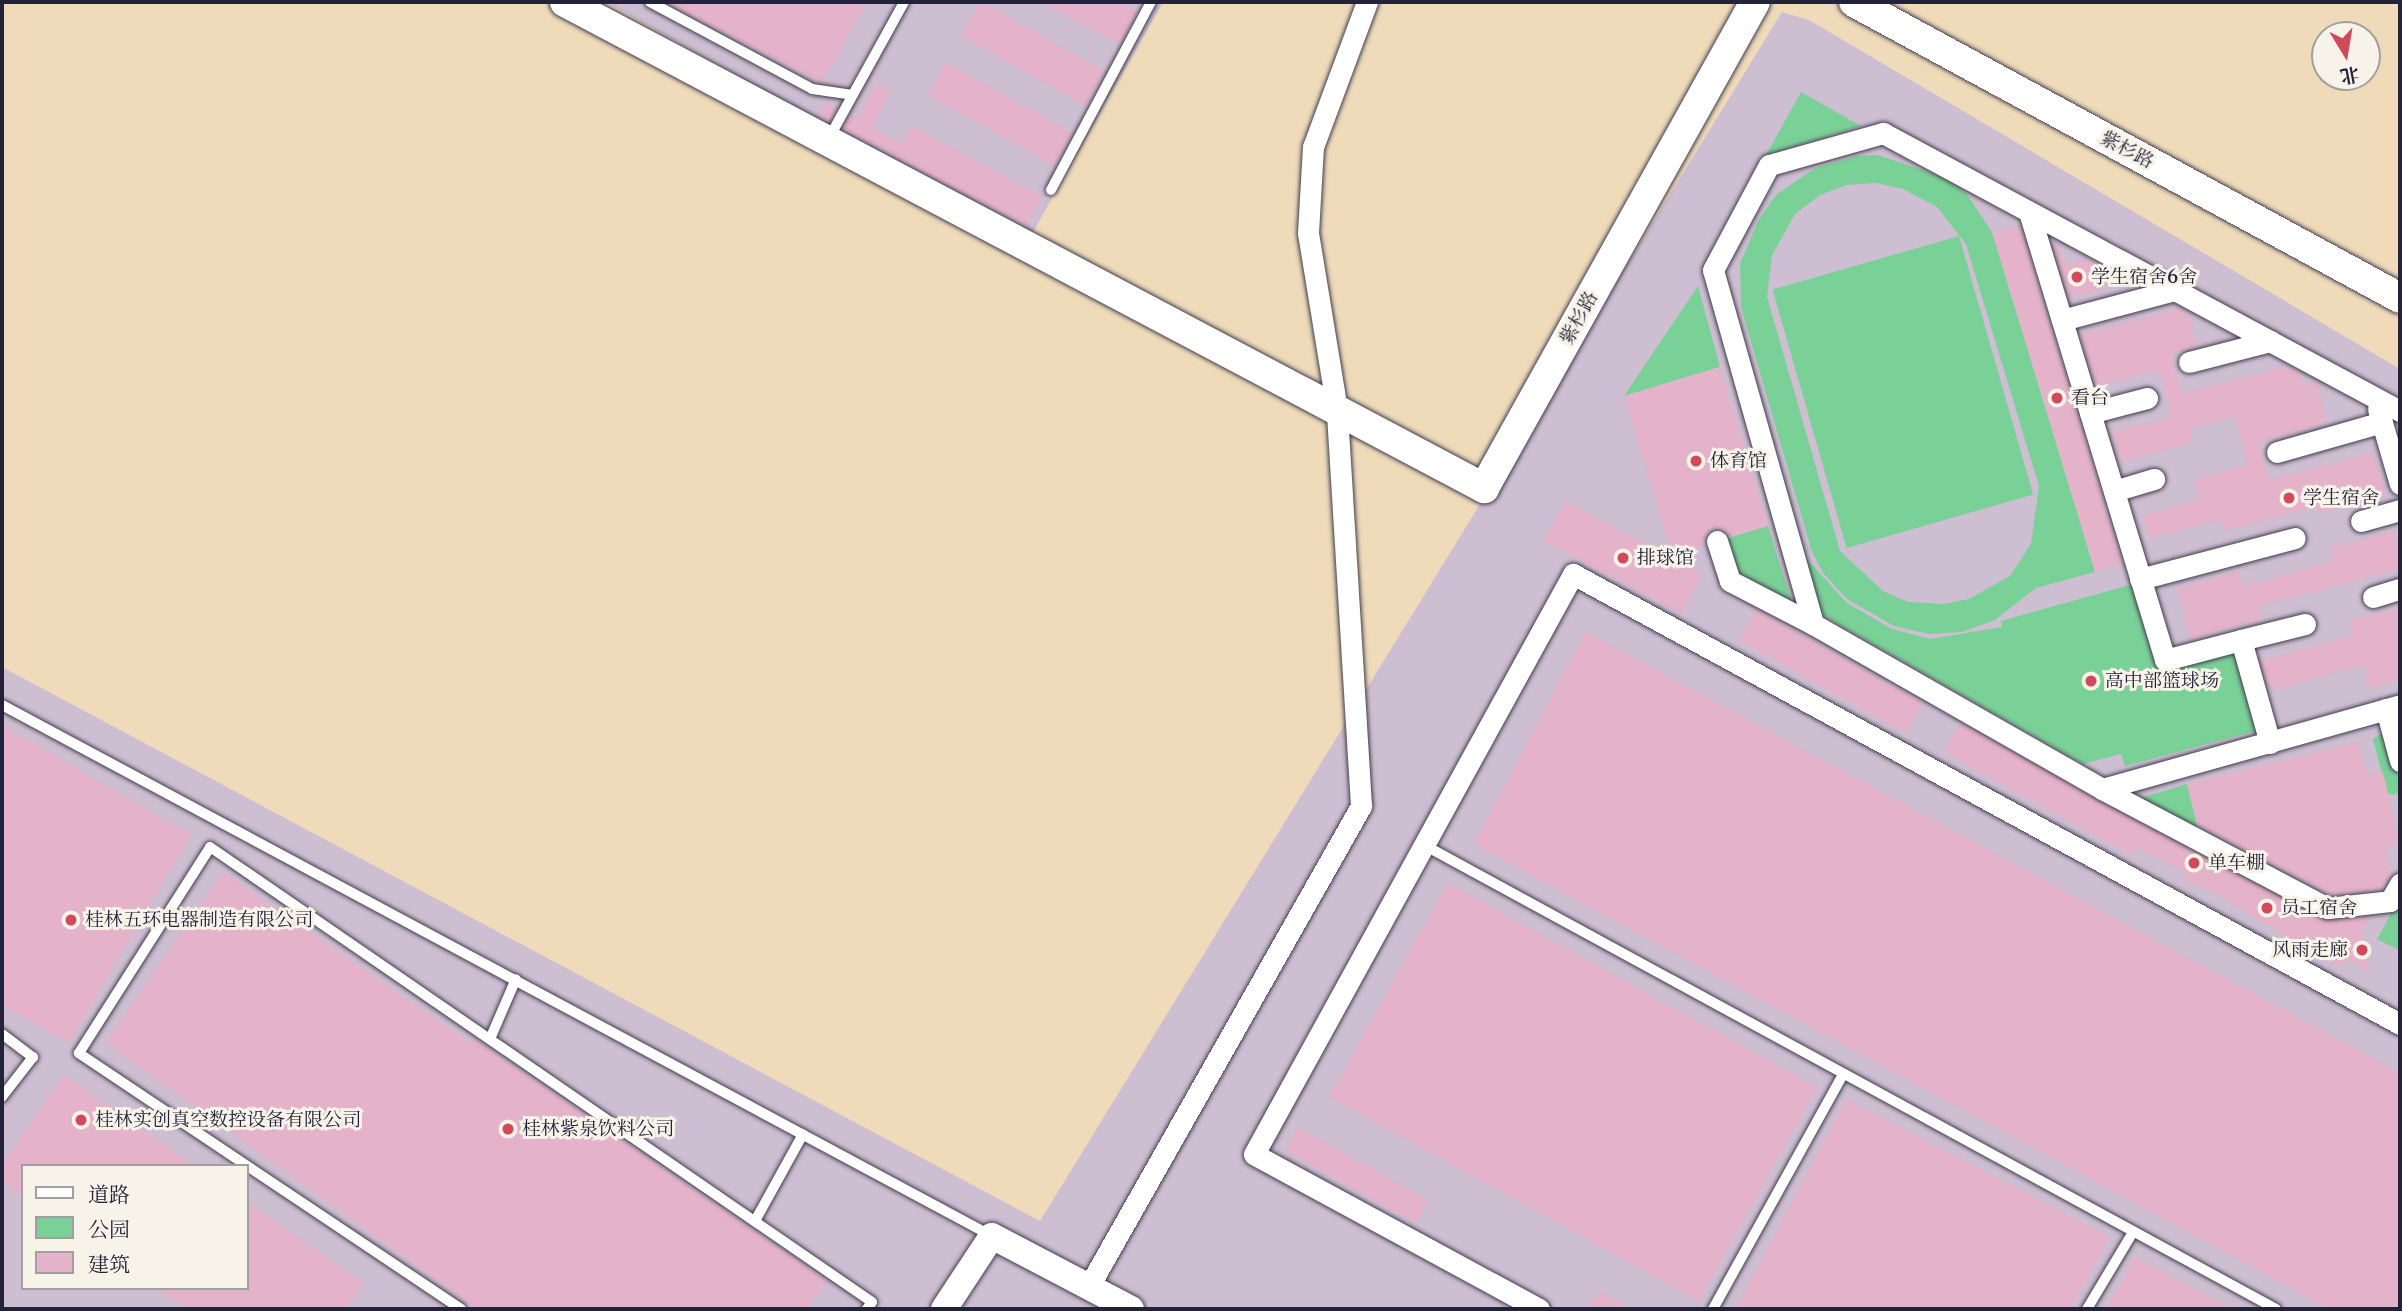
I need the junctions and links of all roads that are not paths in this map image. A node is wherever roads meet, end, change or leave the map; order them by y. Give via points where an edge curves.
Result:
1 (565, 2) edge
2 (650, 2) edge
3 (904, 2) edge
4 (1151, 2) edge
5 (1367, 2) edge
6 (1755, 2) edge
7 (1854, 2) edge
8 (853, 95) junction
9 (828, 141) junction
10 (1051, 190) dead end
11 (2029, 212) junction
12 (2175, 290) junction
13 (2400, 298) edge
14 (2062, 320) junction
15 (2270, 341) junction
16 (2189, 362) dead end
17 (2147, 398) dead end
18 (1337, 410) junction
19 (2090, 413) junction
20 (2391, 417) edge
21 (2277, 452) dead end
22 (2154, 479) dead end
23 (2400, 484) edge
24 (2113, 491) junction
25 (2400, 510) edge
26 (2361, 521) dead end
27 (2295, 538) dead end
28 (1717, 541) dead end
29 (2140, 579) junction
30 (2400, 589) edge
31 (2373, 597) dead end
32 (1813, 624) junction
33 (2305, 624) dead end
34 (2241, 640) junction
35 (2, 705) edge
36 (2393, 707) edge
37 (2270, 743) junction
38 (2400, 761) edge
39 (2102, 789) junction
40 (1424, 845) junction
41 (2400, 884) edge
42 (516, 979) junction
43 (2400, 1024) edge
44 (2, 1034) edge
45 (490, 1039) junction
46 (1843, 1074) junction
47 (2, 1097) edge
48 (803, 1134) junction
49 (245, 1164) edge
50 (248, 1166) edge
51 (755, 1221) junction
52 (2133, 1232) junction
53 (992, 1236) junction
54 (1089, 1286) junction
55 (461, 1309) edge
56 (867, 1309) edge
57 (944, 1309) edge
58 (1131, 1309) edge
59 (1539, 1309) edge
60 (1713, 1309) edge
61 (2087, 1309) edge
62 (2276, 1309) edge

1 - 9 main road
2 - 8 lane via 812,89
3 - 8 lane
4 - 10 lane
5 - 18 street via 1313,146 1308,233
6 - 18 main road, 紫杉路 via 1484,488
7 - 13 main road, 紫杉路
8 - 9 lane
9 - 18 main road
11 - 12 street
11 - 14 street
11 - 32 street via 1882,132 1769,165 1713,270
12 - 14 street
12 - 15 street
14 - 19 street
15 - 16 street
15 - 20 street via 2375,397
17 - 19 street
18 - 54 street via 1361,806
19 - 24 street
20 - 21 street
20 - 23 street
22 - 24 street
24 - 29 street
25 - 26 street
27 - 29 street
28 - 32 street via 1730,581
29 - 34 street via 2165,660
30 - 31 street
32 - 39 street
33 - 34 street
34 - 37 street
35 - 42 lane
36 - 37 street
36 - 38 street
37 - 39 street
39 - 41 street via 2328,908 2390,901
40 - 43 street via 1573,574
40 - 46 lane
40 - 59 street via 1254,1154
42 - 45 lane
42 - 48 lane
44 - 47 lane via 33,1057
45 - 49 lane via 210,847 79,1053
45 - 51 lane
46 - 52 lane
46 - 60 lane
48 - 51 lane
48 - 53 lane
50 - 55 lane
51 - 56 lane via 872,1302
52 - 61 lane
52 - 62 lane
53 - 54 street
53 - 57 street
54 - 58 street

